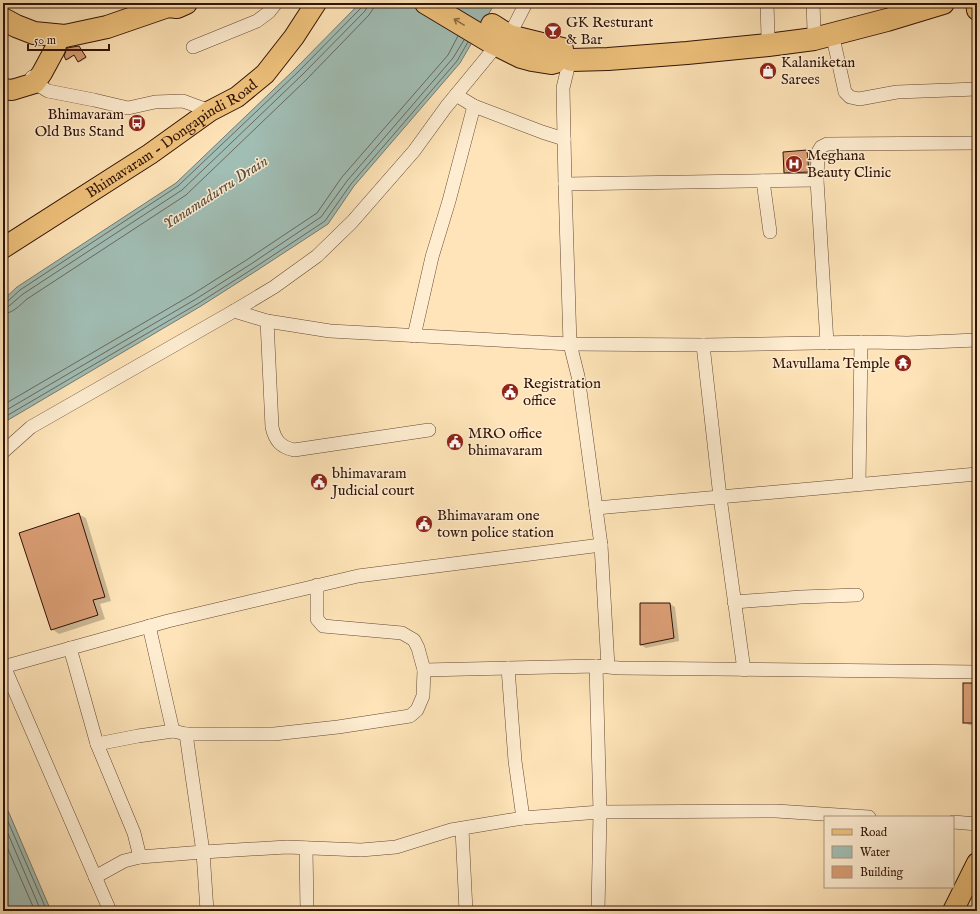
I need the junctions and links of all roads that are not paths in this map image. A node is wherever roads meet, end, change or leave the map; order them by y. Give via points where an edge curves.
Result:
1 (276, 3) edge
2 (316, 3) edge
3 (426, 3) edge
4 (455, 3) edge
5 (526, 3) edge
6 (767, 3) edge
7 (813, 3) edge
8 (913, 3) edge
9 (943, 3) edge
10 (976, 3) edge
11 (175, 4) edge
12 (977, 10) edge
13 (3, 19) edge
14 (823, 32) junction
15 (55, 35) junction
16 (768, 37) junction
17 (499, 38) junction
18 (194, 47) dead end
19 (595, 54) junction
20 (558, 57) junction
21 (3, 78) edge
22 (33, 78) junction
23 (3, 89) edge
24 (977, 89) edge
25 (456, 95) junction
26 (474, 106) junction
27 (210, 111) junction
28 (564, 139) junction
29 (977, 143) edge
30 (817, 180) junction
31 (763, 181) junction
32 (565, 184) junction
33 (770, 232) dead end
34 (3, 248) edge
35 (234, 311) junction
36 (267, 321) junction
37 (414, 336) junction
38 (977, 340) edge
39 (861, 342) junction
40 (827, 343) junction
41 (570, 344) junction
42 (703, 344) junction
43 (429, 430) dead end
44 (3, 452) edge
45 (977, 474) edge
46 (859, 484) junction
47 (720, 497) junction
48 (596, 508) junction
49 (601, 545) junction
50 (317, 585) junction
51 (857, 595) dead end
52 (734, 602) junction
53 (149, 626) junction
54 (70, 648) junction
55 (3, 666) edge
56 (602, 667) junction
57 (508, 668) junction
58 (424, 670) junction
59 (744, 670) junction
60 (977, 672) edge
61 (179, 733) junction
62 (97, 744) junction
63 (600, 812) junction
64 (854, 816) edge
65 (523, 818) junction
66 (954, 822) edge
67 (977, 824) edge
68 (462, 829) junction
69 (306, 848) junction
70 (203, 852) junction
71 (140, 858) junction
72 (977, 863) edge
73 (94, 877) junction
74 (110, 911) edge
75 (206, 911) edge
76 (307, 911) edge
77 (466, 911) edge
78 (598, 911) edge
79 (953, 911) edge

1 - 18 street via 257,21
2 - 27 main road, Bhimavaram - Dongapindi Road via 265,74 237,97
17 -> 3 highway
4 - 17 highway
5 - 17 street
6 - 16 street
7 - 14 street
8 - 14 highway
9 - 14 highway via 887,20
10 - 12 main road
11 - 15 highway via 107,27 65,36
13 - 15 highway via 34,33
14 - 16 highway
14 - 19 highway via 814,39 768,46 687,53
14 - 24 street via 845,92 850,97 859,99 897,92
15 - 22 main road via 55,49 42,73
16 - 19 highway via 620,48
17 - 20 highway via 521,57 532,60
17 - 25 street
19 - 20 highway
20 - 28 street via 563,88
21 - 22 main road
22 - 23 main road via 12,90
22 - 27 street via 48,91 128,108 155,102 183,101
25 - 26 street
25 - 35 street via 414,151 352,222 317,256 274,287
26 - 28 street
26 - 37 street via 432,258
27 - 34 main road, Bhimavaram - Dongapindi Road via 150,154
28 - 32 street
29 - 30 street via 827,144 818,152
30 - 31 street
30 - 40 street
31 - 32 street
31 - 33 street
32 - 41 street
35 - 36 street
35 - 44 street via 31,427
36 - 37 street via 330,331
36 - 43 street via 272,427 274,436 280,444 294,450
37 - 41 street
38 - 39 street
39 - 40 street
39 - 46 street
40 - 42 street
41 - 42 street
41 - 48 street via 578,376
42 - 47 street
45 - 46 street
46 - 47 street
47 - 48 street
47 - 52 street
48 - 49 street
49 - 50 street via 358,576
49 - 56 street
50 - 53 street
50 - 58 street via 317,618 323,626 402,632 414,640
51 - 52 street
52 - 59 street
53 - 54 street
53 - 61 street
54 - 55 street
54 - 62 street
55 - 73 street
56 - 57 street
56 - 59 street
56 - 63 street
57 - 58 street
57 - 65 street via 515,761
58 - 61 street via 423,696 417,710 410,716 274,734
59 - 60 street
61 - 62 street via 138,736
61 - 70 street
62 - 71 street via 134,833
63 - 64 street via 776,811
63 - 65 street
63 - 78 street
65 - 68 street
66 - 67 street
68 - 69 street via 396,847 361,850
68 - 77 street
69 - 70 street
69 - 76 street
70 - 71 street
70 - 75 street
71 - 73 street via 124,861
72 - 79 main road
73 - 74 street

